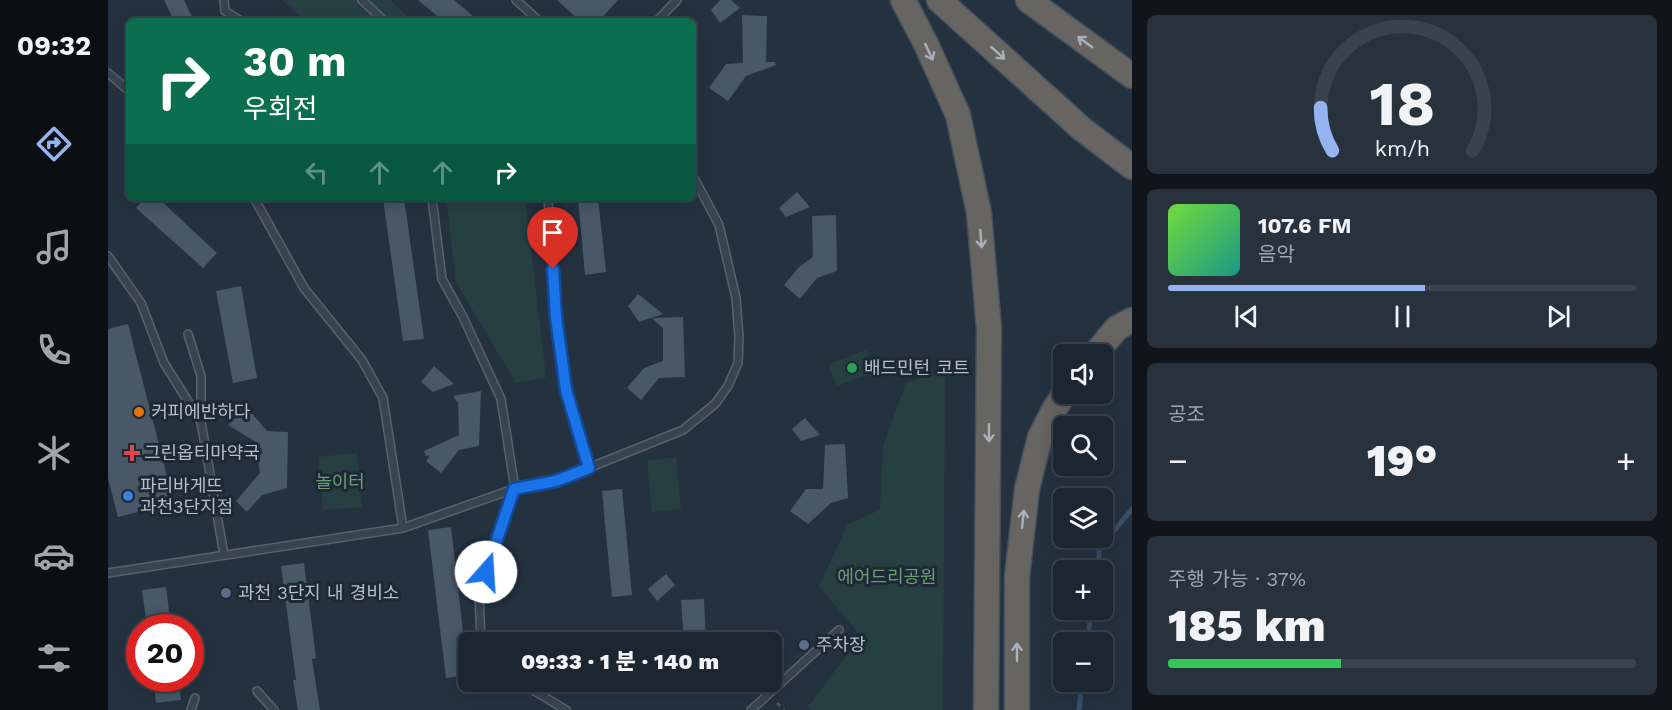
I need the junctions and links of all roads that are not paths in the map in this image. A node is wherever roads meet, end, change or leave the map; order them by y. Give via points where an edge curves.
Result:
1 (224, 0) edge
2 (362, 0) edge
3 (516, 0) edge
4 (677, 0) edge
5 (903, 0) edge
6 (939, 0) edge
7 (1028, 0) edge
8 (236, 18) edge
9 (381, 18) edge
10 (536, 18) edge
11 (660, 18) edge
12 (108, 73) edge
13 (1132, 76) edge
14 (126, 89) edge
15 (1132, 167) edge
16 (696, 182) edge
17 (256, 201) edge
18 (432, 201) edge
19 (548, 201) edge
20 (108, 256) edge
21 (1125, 324) edge
22 (188, 334) dead end
23 (1105, 344) edge
24 (1057, 404) edge
25 (201, 422) junction
26 (589, 468) junction
27 (514, 489) junction
28 (404, 528) junction
29 (224, 555) junction
30 (108, 573) edge
31 (838, 630) dead end
32 (481, 632) edge
33 (257, 692) dead end
34 (536, 692) edge
35 (195, 698) dead end
36 (191, 710) edge
37 (274, 710) edge
38 (566, 710) edge
39 (751, 710) edge
40 (986, 710) edge
41 (1017, 710) edge

1 - 8 lane via 225,11
2 - 9 lane
3 - 10 lane
4 - 11 lane
5 -> 40 highway via 958,115 979,213 989,329
6 -> 15 highway via 1082,129
13 -> 7 highway
12 - 14 lane
16 - 26 lane via 719,225 730,267 736,297 738,363 715,404 683,430
17 - 28 lane via 304,288 362,360 383,398
18 - 27 lane via 442,279 501,399
19 - 26 lane via 556,317 566,390
20 - 25 lane via 141,303 164,363
21 - 23 highway
22 - 25 lane via 201,376
41 -> 24 highway via 1017,578 1027,489 1040,437
25 - 29 lane
26 - 27 lane via 556,481
27 - 28 lane
27 - 32 lane via 479,592
28 - 29 lane
29 - 30 lane
31 - 39 lane
33 - 37 lane
34 - 38 lane
35 - 36 lane

